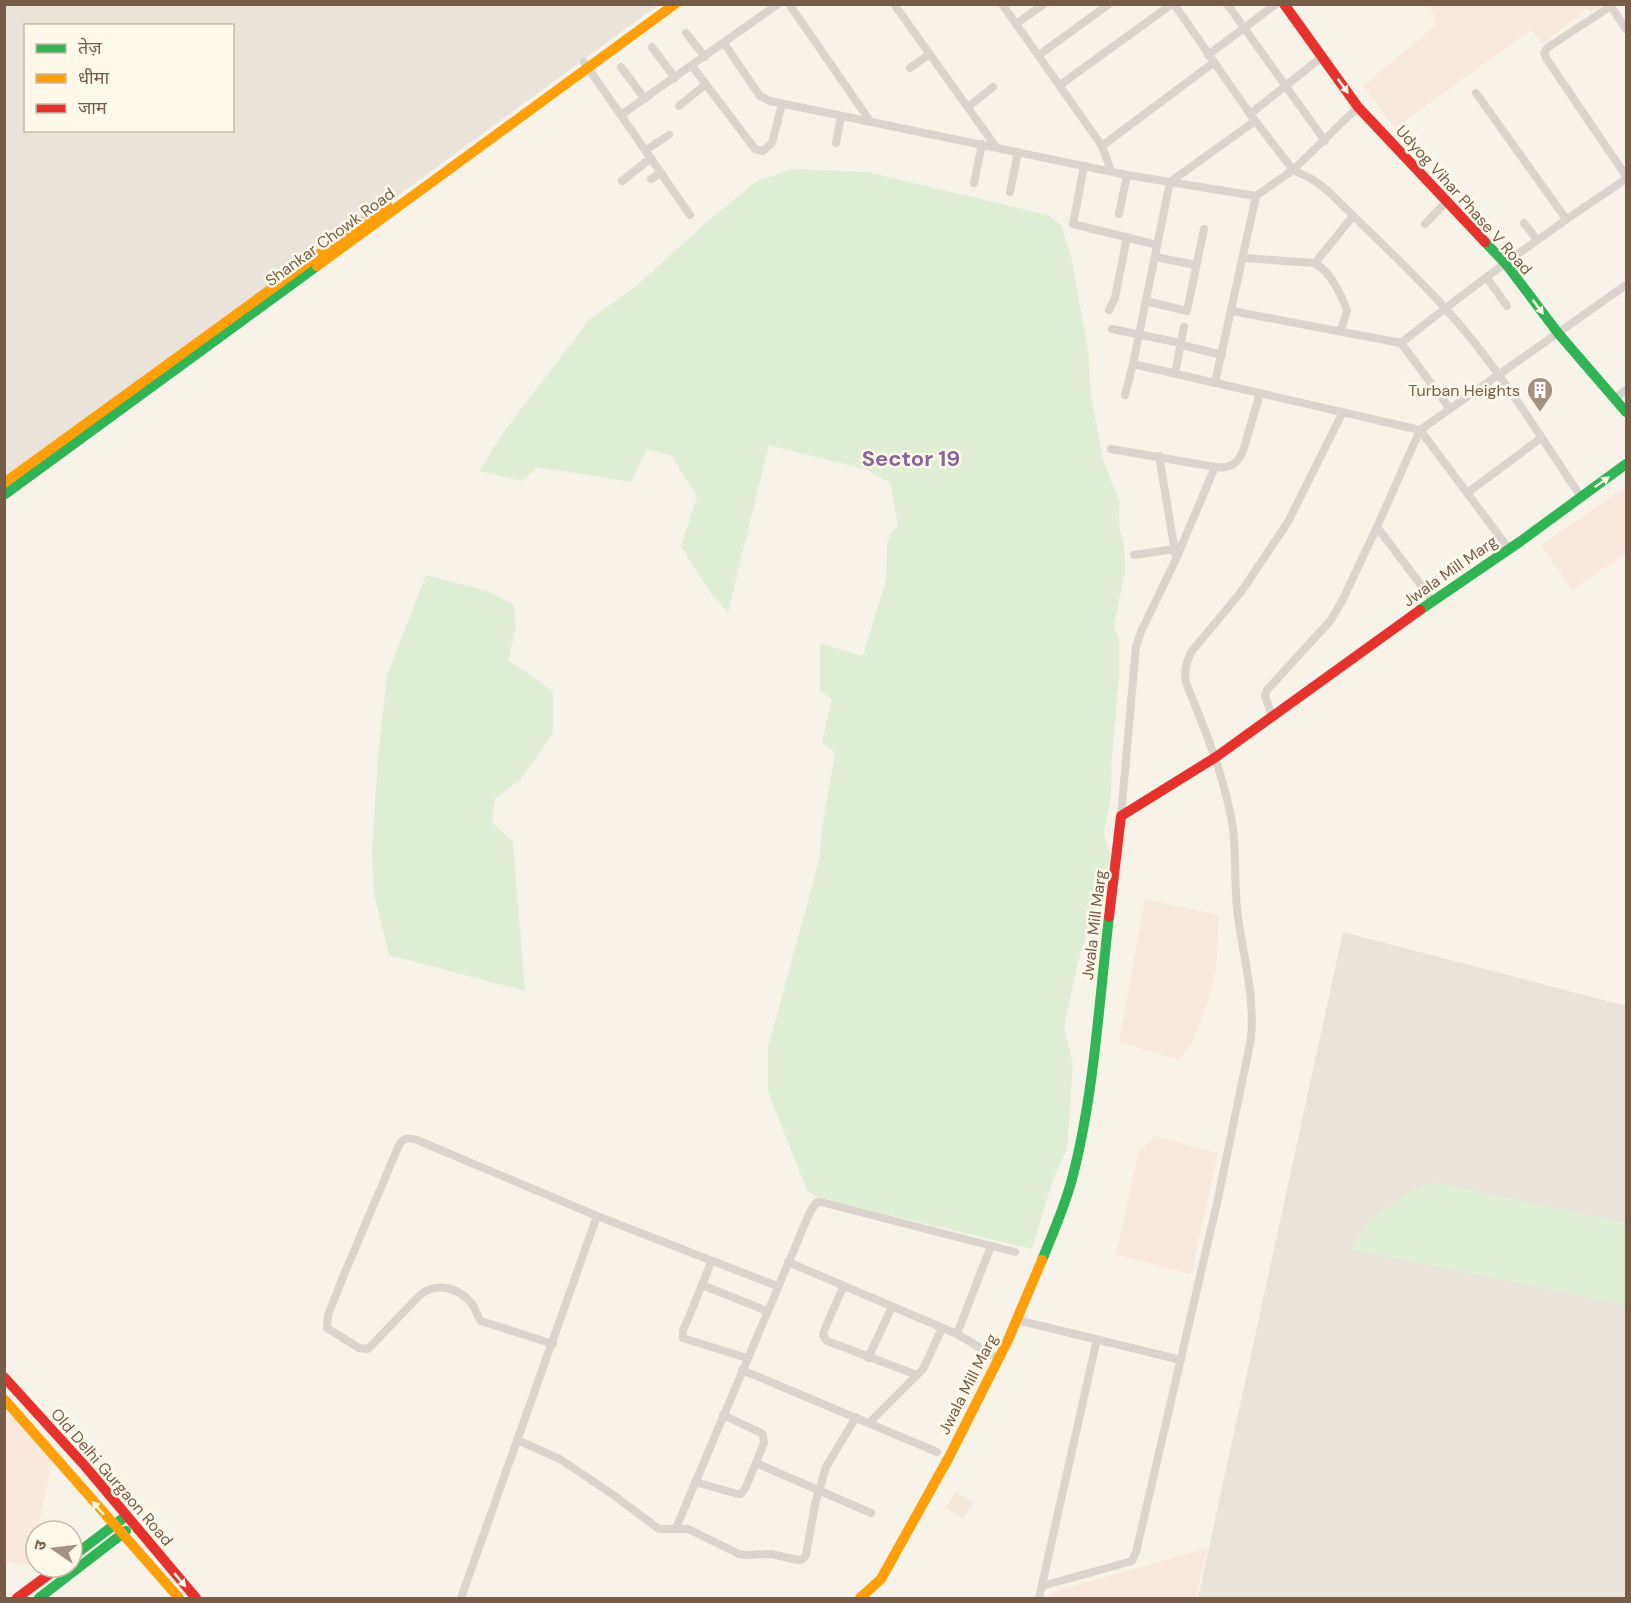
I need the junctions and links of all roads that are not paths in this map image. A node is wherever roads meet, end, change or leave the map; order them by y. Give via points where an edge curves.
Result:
1 (664, 4) edge
2 (675, 4) edge
3 (777, 4) edge
4 (789, 4) edge
5 (894, 4) edge
6 (1002, 4) edge
7 (1044, 4) edge
8 (1109, 4) edge
9 (1173, 4) edge
10 (1227, 4) edge
11 (1276, 4) edge
12 (1284, 4) edge
13 (1016, 24) junction
14 (1244, 27) junction
15 (1626, 28) edge
16 (686, 33) dead end
17 (724, 43) junction
18 (652, 47) dead end
19 (930, 54) junction
20 (1039, 55) junction
21 (1208, 55) junction
22 (705, 57) junction
23 (1322, 57) junction
24 (1214, 63) junction
25 (586, 65) junction
26 (692, 66) junction
27 (621, 67) dead end
28 (910, 68) dead end
29 (675, 78) junction
30 (706, 84) junction
31 (1060, 85) junction
32 (1286, 86) junction
33 (993, 87) dead end
34 (1476, 93) dead end
35 (645, 99) junction
36 (782, 104) junction
37 (679, 106) dead end
38 (968, 107) junction
39 (1358, 108) junction
40 (621, 115) junction
41 (841, 116) junction
42 (1252, 118) junction
43 (870, 121) junction
44 (669, 135) dead end
45 (1325, 141) junction
46 (836, 143) dead end
47 (982, 144) junction
48 (1102, 146) junction
49 (996, 147) junction
50 (1018, 152) junction
51 (649, 154) junction
52 (1084, 166) junction
53 (1293, 170) junction
54 (1111, 171) junction
55 (661, 173) junction
56 (1127, 175) junction
57 (1626, 178) edge
58 (651, 179) dead end
59 (622, 181) dead end
60 (974, 183) dead end
61 (1170, 183) junction
62 (1010, 192) dead end
63 (1256, 196) junction
64 (1447, 201) junction
65 (1119, 214) dead end
66 (690, 215) dead end
67 (1353, 216) junction
68 (1566, 219) junction
69 (1524, 223) dead end
70 (1425, 224) dead end
71 (1204, 229) dead end
72 (1127, 237) junction
73 (1537, 240) junction
74 (1157, 245) junction
75 (1155, 256) junction
76 (1243, 258) junction
77 (1315, 263) junction
78 (1506, 264) junction
79 (1196, 265) junction
80 (1487, 278) junction
81 (1626, 285) edge
82 (1146, 301) junction
83 (1508, 306) dead end
84 (1445, 308) junction
85 (1109, 310) dead end
86 (1232, 310) junction
87 (1184, 327) dead end
88 (1112, 329) dead end
89 (1341, 331) junction
90 (1558, 333) junction
91 (1139, 335) junction
92 (1401, 342) junction
93 (1184, 344) junction
94 (1222, 355) junction
95 (1133, 364) junction
96 (1175, 373) junction
97 (1498, 375) junction
98 (1215, 383) junction
99 (1626, 390) edge
100 (1260, 393) junction
101 (1125, 395) dead end
102 (1615, 398) junction
103 (1450, 409) junction
104 (1343, 412) junction
105 (1626, 412) edge
106 (1420, 430) junction
107 (1541, 438) junction
108 (1111, 449) dead end
109 (1159, 456) junction
110 (1626, 464) edge
111 (1215, 467) junction
112 (4, 483) edge
113 (1467, 493) junction
114 (4, 495) edge
115 (1581, 497) junction
116 (1377, 527) junction
117 (1174, 549) junction
118 (1509, 549) junction
119 (1134, 555) dead end
120 (1176, 559) junction
121 (1433, 601) junction
122 (1272, 716) junction
123 (1216, 757) junction
124 (1121, 816) junction
125 (597, 1216) junction
126 (990, 1246) junction
127 (1015, 1252) dead end
128 (711, 1262) junction
129 (788, 1262) junction
130 (702, 1285) junction
131 (777, 1286) junction
132 (843, 1287) junction
133 (892, 1307) junction
134 (767, 1311) junction
135 (1017, 1320) junction
136 (942, 1328) junction
137 (957, 1334) junction
138 (1097, 1339) junction
139 (553, 1344) junction
140 (747, 1358) junction
141 (868, 1358) junction
142 (999, 1359) junction
143 (1181, 1360) junction
144 (742, 1370) junction
145 (917, 1375) junction
146 (4, 1377) edge
147 (4, 1399) edge
148 (723, 1415) junction
149 (856, 1418) junction
150 (870, 1422) junction
151 (517, 1440) junction
152 (937, 1452) dead end
153 (756, 1463) junction
154 (695, 1482) junction
155 (819, 1489) junction
156 (871, 1513) dead end
157 (129, 1520) junction
158 (113, 1525) junction
159 (676, 1528) junction
160 (122, 1535) junction
161 (84, 1548) edge
162 (43, 1579) edge
163 (1042, 1586) junction
164 (17, 1599) edge
165 (39, 1599) edge
166 (179, 1599) edge
167 (196, 1599) edge
168 (460, 1599) edge
169 (860, 1599) edge
170 (1039, 1599) edge

1 - 25 street, Shankar Chowk Road
2 - 25 street, Shankar Chowk Road
3 - 17 street
4 - 43 street
5 - 19 street
6 - 13 street
7 - 13 street
8 - 20 street
9 - 21 street
9 - 31 street
10 - 14 street
11 - 14 street
12 - 23 street, Udyog Vihar Phase V Road
13 - 20 street
14 - 21 street
14 - 32 street
15 - 57 street via 1608,8 1544,53
16 - 22 street
17 - 22 street
17 - 36 street via 760,96
18 - 29 street
19 - 28 street
19 - 38 street
20 - 31 street
21 - 24 street
22 - 26 street
23 - 32 street
23 -> 39 street, Udyog Vihar Phase V Road
24 - 42 street
24 - 48 street
25 - 40 street
25 - 112 street, Shankar Chowk Road
25 - 114 street, Shankar Chowk Road
26 - 29 street
26 - 30 street
27 - 35 street
29 - 35 street
30 - 36 street via 759,151 772,143
30 - 37 street
31 - 48 street
32 - 42 street
32 - 45 street
33 - 38 street
34 - 68 street
35 - 40 street
36 - 41 street
38 - 49 street
39 - 45 street
39 - 64 street, Udyog Vihar Phase V Road
40 - 51 street
41 - 43 street
41 - 46 street
42 - 53 street
42 - 61 street
43 - 47 street
44 - 51 street
45 - 53 street
47 - 49 street
47 - 60 street
48 - 54 street
49 - 50 street
50 - 52 street
50 - 62 street
51 - 55 street
51 - 59 street
52 - 54 street
52 - 72 street via 1073,224
53 - 63 street
53 - 67 street via 1328,191
54 - 56 street
55 - 58 street
55 - 66 street
56 - 61 street
56 - 65 street
57 - 68 street
61 - 63 street
61 - 74 street
63 - 76 street
64 - 70 street
64 - 78 street, Udyog Vihar Phase V Road
67 - 77 street
67 - 84 street
68 - 73 street
69 - 73 street
71 - 79 street
72 - 74 street
72 - 85 street
73 - 78 street
74 - 75 street
75 - 79 street
75 - 82 street
76 - 77 street
76 - 86 street
77 - 89 street via 1331,278 1347,310
78 - 80 street
78 -> 90 street, Udyog Vihar Phase V Road
79 - 82 street via 1187,311
80 - 83 street
80 - 84 street
81 - 90 street
82 - 91 street
84 - 92 street
84 - 97 street
86 - 89 street
86 - 94 street
87 - 93 street
88 - 91 street
89 - 92 street
90 - 97 street
90 - 102 street, Udyog Vihar Phase V Road
91 - 93 street
91 - 95 street
92 - 103 street
93 - 94 street
93 - 96 street
94 - 98 street
95 - 96 street
95 - 101 street
96 - 98 street
97 - 103 street
97 - 107 street
98 - 100 street
99 - 102 street
100 - 104 street
100 - 111 street via 1239,459 1233,466
102 - 105 street, Udyog Vihar Phase V Road
103 - 106 street
104 - 106 street
104 - 123 street via 1288,522 1241,592 1186,661 1186,683
106 - 113 street
106 - 116 street
107 - 113 street
107 - 115 street
108 - 109 street
109 - 111 street
109 - 117 street
115 -> 110 street, Jwala Mill Marg
111 - 120 street
113 - 118 street
115 - 118 street, Jwala Mill Marg
116 - 121 street
116 - 122 street via 1331,620 1267,690 1265,696
117 - 119 street
117 - 120 street
118 - 121 street, Jwala Mill Marg
120 - 124 street via 1136,646
121 - 122 street, Jwala Mill Marg
122 - 123 street, Jwala Mill Marg
123 - 124 street, Jwala Mill Marg
123 - 143 street via 1232,818 1236,897 1253,1015 1241,1092
124 - 135 street, Jwala Mill Marg via 1080,1149 1058,1221
125 - 128 street
125 - 139 street
125 - 139 street via 417,1140 403,1139 327,1323 331,1331 359,1348 368,1349 420,1294 429,1287 438,1287 461,1295 472,1304 481,1322
126 - 127 street
126 - 129 street via 820,1202 812,1207
126 - 137 street
128 - 130 street
128 - 131 street
129 - 131 street
129 - 132 street
130 - 134 street
130 - 140 street via 683,1338
131 - 134 street
132 - 133 street
132 - 141 street via 824,1339
133 - 136 street
133 - 141 street
134 - 140 street
135 - 138 street
135 - 142 street, Jwala Mill Marg
136 - 137 street
136 - 145 street
137 - 142 street
138 - 143 street
138 - 163 street
139 - 151 street
140 - 144 street
141 - 145 street
142 - 169 street, Jwala Mill Marg via 889,1566
143 - 163 street via 1132,1561
144 - 148 street
144 - 149 street
145 - 150 street
146 - 157 street, Old Delhi Gurgaon Road
158 -> 147 street, Old Delhi Gurgaon Road
148 - 153 street via 763,1434 764,1443
148 - 154 street
149 - 150 street
149 - 155 street via 826,1467
150 - 152 street
151 - 159 street via 572,1467 653,1526 664,1531
151 - 168 street
153 - 154 street via 741,1494
153 - 155 street
154 - 159 street
155 - 156 street
155 - 159 street via 803,1559 739,1554 688,1529
157 - 158 street
157 - 160 street
157 -> 167 street, Old Delhi Gurgaon Road
158 - 160 street, Old Delhi Gurgaon Road
158 - 161 street
160 - 165 street
160 - 166 street, Old Delhi Gurgaon Road
162 - 164 street
163 - 170 street

